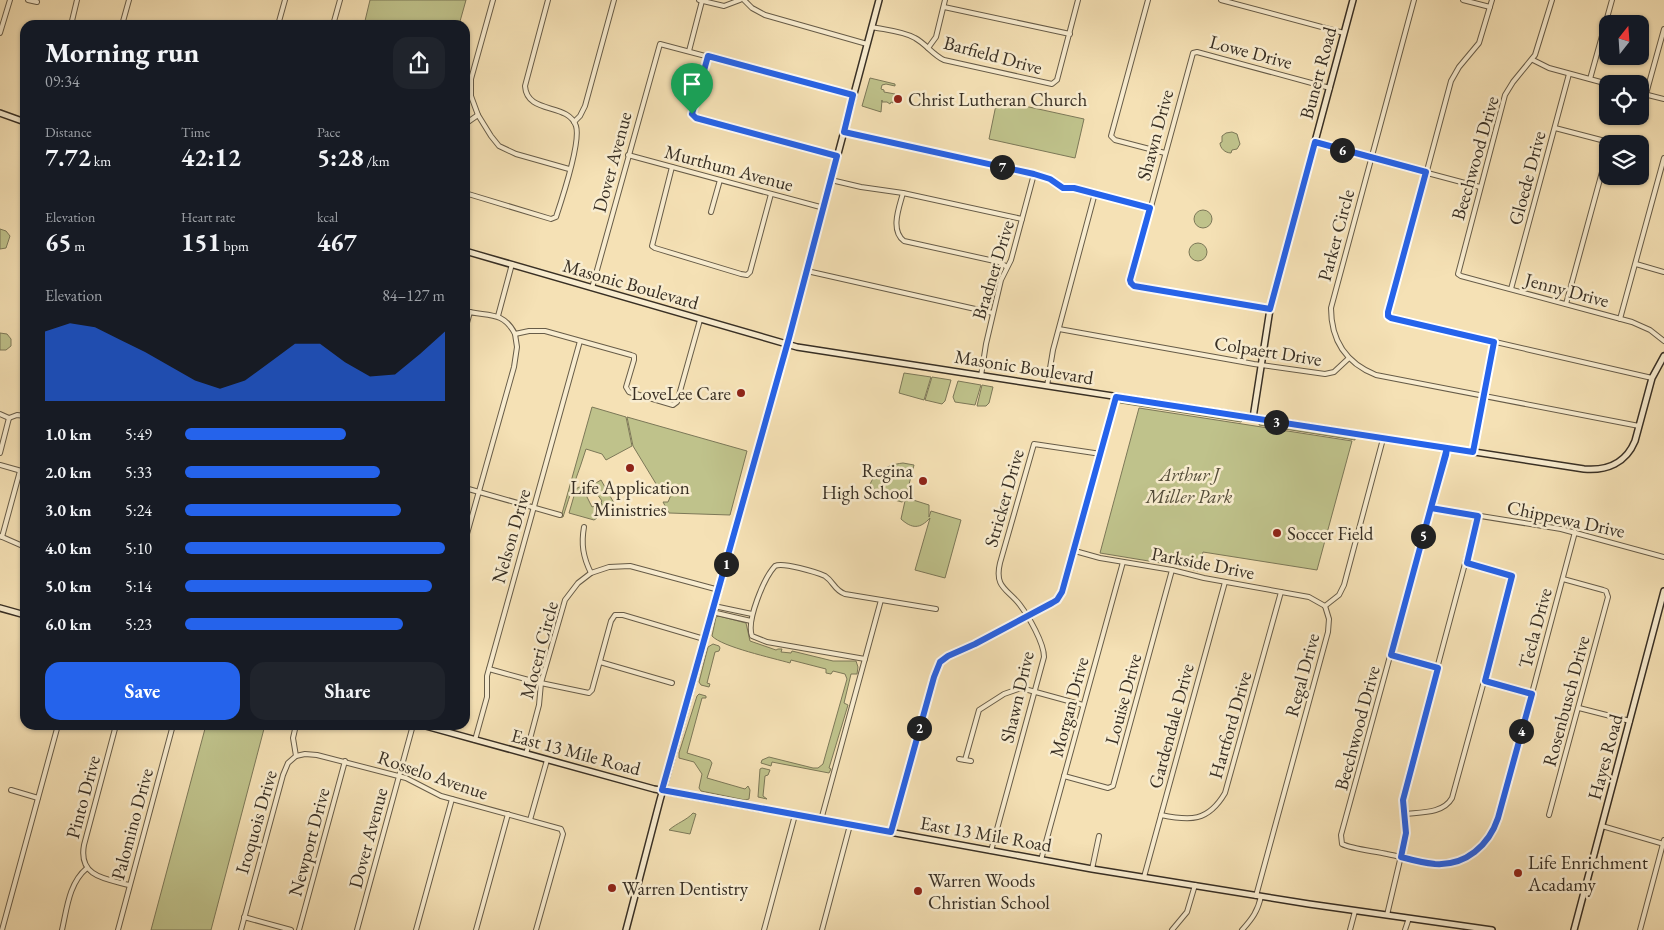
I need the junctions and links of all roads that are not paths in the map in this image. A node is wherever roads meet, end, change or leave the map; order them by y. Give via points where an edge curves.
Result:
1 (10, 0) edge
2 (28, 0) edge
3 (78, 0) edge
4 (129, 0) edge
5 (284, 0) edge
6 (340, 0) edge
7 (493, 0) edge
8 (548, 0) edge
9 (614, 0) edge
10 (700, 0) edge
11 (740, 0) edge
12 (744, 0) edge
13 (879, 0) edge
14 (945, 0) edge
15 (1078, 0) edge
16 (1148, 0) edge
17 (1221, 0) edge
18 (1353, 0) edge
19 (1414, 0) edge
20 (1463, 0) edge
21 (1492, 0) edge
22 (1552, 0) edge
23 (1612, 0) edge
24 (37, 2) dead end
25 (944, 7) junction
26 (1490, 7) junction
27 (72, 20) edge
28 (123, 20) edge
29 (279, 20) edge
30 (334, 20) edge
31 (872, 26) junction
32 (1664, 29) edge
33 (0, 33) edge
34 (1070, 34) junction
35 (1344, 34) junction
36 (867, 44) junction
37 (928, 48) junction
38 (689, 51) junction
39 (1194, 53) joint
40 (708, 56) junction
41 (1533, 60) junction
42 (1569, 74) junction
43 (1590, 79) junction
44 (1599, 82) edge
45 (1649, 83) edge
46 (1330, 88) junction
47 (853, 95) junction
48 (1649, 95) edge
49 (1664, 99) edge
50 (0, 113) edge
51 (478, 115) junction
52 (20, 120) edge
53 (470, 121) edge
54 (574, 122) junction
55 (1555, 128) junction
56 (844, 132) junction
57 (1599, 139) edge
58 (1315, 142) junction
59 (1165, 153) junction
60 (628, 155) junction
61 (837, 156) junction
62 (1372, 158) junction
63 (1664, 158) edge
64 (672, 166) junction
65 (569, 169) junction
66 (1426, 172) junction
67 (1034, 174) junction
68 (720, 180) junction
69 (831, 180) junction
70 (1599, 183) edge
71 (1480, 187) junction
72 (903, 193) junction
73 (1095, 193) junction
74 (771, 194) junction
75 (470, 195) edge
76 (824, 208) junction
77 (1150, 208) junction
78 (711, 212) dead end
79 (1022, 219) junction
80 (470, 252) edge
81 (512, 264) junction
82 (1636, 264) junction
83 (1008, 267) junction
84 (807, 271) junction
85 (1664, 272) edge
86 (1458, 274) joint
87 (592, 288) junction
88 (1511, 289) junction
89 (1566, 304) junction
90 (1270, 309) junction
91 (470, 311) edge
92 (993, 313) junction
93 (498, 316) junction
94 (1620, 319) junction
95 (700, 320) junction
96 (1059, 329) junction
97 (515, 334) junction
98 (580, 341) junction
99 (1664, 341) edge
100 (1494, 342) junction
101 (787, 345) junction
102 (1664, 356) edge
103 (1349, 358) junction
104 (1261, 364) junction
105 (980, 376) junction
106 (1652, 378) junction
107 (1048, 386) junction
108 (1484, 396) junction
109 (1116, 397) junction
110 (0, 414) edge
111 (20, 415) edge
112 (9, 418) junction
113 (1253, 418) junction
114 (1639, 426) junction
115 (1383, 439) junction
116 (1447, 448) junction
117 (1473, 452) junction
118 (0, 453) edge
119 (1101, 454) junction
120 (0, 464) edge
121 (20, 470) edge
122 (20, 480) edge
123 (470, 489) edge
124 (479, 492) junction
125 (534, 508) junction
126 (1431, 508) junction
127 (560, 515) dead end
128 (1478, 516) junction
129 (470, 524) edge
130 (584, 527) dead end
131 (1575, 532) junction
132 (1, 536) edge
133 (20, 545) edge
134 (1075, 551) junction
135 (1664, 557) edge
136 (1123, 562) junction
137 (1467, 563) junction
138 (1172, 570) junction
139 (591, 573) junction
140 (1563, 579) junction
141 (1225, 582) junction
142 (719, 590) junction
143 (1664, 591) edge
144 (1281, 592) junction
145 (881, 600) junction
146 (1325, 606) junction
147 (0, 608) edge
148 (713, 609) junction
149 (936, 609) dead end
150 (20, 614) edge
151 (752, 614) junction
152 (1027, 616) junction
153 (751, 621) junction
154 (704, 639) junction
155 (1391, 655) junction
156 (865, 659) junction
157 (600, 662) junction
158 (1438, 668) junction
159 (489, 669) junction
160 (1485, 681) junction
161 (541, 683) junction
162 (672, 683) dead end
163 (1035, 692) junction
164 (1532, 694) junction
165 (1083, 706) junction
166 (1579, 708) junction
167 (1630, 721) junction
168 (57, 730) edge
169 (115, 730) edge
170 (171, 730) edge
171 (295, 730) edge
172 (412, 730) edge
173 (440, 730) edge
174 (475, 740) junction
175 (526, 754) junction
176 (296, 756) junction
177 (959, 758) dead end
178 (547, 760) junction
179 (965, 760) junction
180 (345, 761) junction
181 (971, 761) dead end
182 (399, 776) junction
183 (1064, 776) junction
184 (11, 790) dead end
185 (662, 790) junction
186 (38, 798) junction
187 (452, 799) junction
188 (508, 814) junction
189 (1404, 814) junction
190 (795, 815) junction
191 (1161, 815) junction
192 (1549, 816) dead end
193 (530, 820) junction
194 (821, 820) junction
195 (850, 825) junction
196 (1602, 826) junction
197 (891, 832) junction
198 (1099, 836) dead end
199 (1340, 842) joint
200 (1664, 842) edge
201 (991, 851) junction
202 (1401, 857) junction
203 (1041, 860) junction
204 (87, 868) junction
205 (1092, 869) junction
206 (1144, 877) junction
207 (129, 885) junction
208 (1195, 885) junction
209 (1259, 896) junction
210 (1355, 911) junction
211 (1386, 915) junction
212 (244, 917) junction
213 (1409, 918) junction
214 (1460, 928) edge
215 (2, 930) edge
216 (62, 930) edge
217 (118, 930) edge
218 (241, 930) edge
219 (291, 930) edge
220 (299, 930) edge
221 (357, 930) edge
222 (416, 930) edge
223 (476, 930) edge
224 (536, 930) edge
225 (626, 930) edge
226 (764, 930) edge
227 (822, 930) edge
228 (1172, 930) edge
229 (1242, 930) edge
230 (1350, 930) edge
231 (1406, 930) edge
232 (1492, 930) edge
233 (1574, 930) edge
234 (1640, 930) edge

1 - 33 street
2 - 24 street
3 - 27 street
4 - 28 street
5 - 29 street
6 - 30 street
7 - 51 street via 471,79 471,96
8 - 54 street via 525,90 534,103 564,114
9 - 54 street via 585,106
10 - 11 street via 724,6
10 - 38 street
12 - 36 street via 764,15
13 - 31 street
14 - 25 street
15 - 34 street
16 - 59 street via 1112,138
17 - 35 street
18 - 35 street, Bunert Road
19 - 62 street, Parker Circle
20 - 26 street
21 - 26 street
22 - 41 street, Beechwood Drive
23 - 43 street
25 - 34 street
25 - 37 street via 936,38
26 - 66 street via 1479,43 1451,82
31 - 36 street
31 - 37 street, Barfield Drive via 910,36
32 - 45 street
34 - 37 street, Barfield Drive via 1055,83 1049,84 948,61
35 - 46 street, Bunert Road
36 - 47 street
38 - 40 street
38 - 60 street, Dover Avenue via 660,44
39 - 46 street, Lowe Drive
39 - 59 street, Shawn Drive
40 - 47 street
40 - 61 street via 692,116
41 - 42 street
41 - 71 street, Beechwood Drive via 1505,95
42 - 43 street
42 - 55 street, Gloede Drive
43 - 44 street
46 - 58 street, Bunert Road
47 - 56 street
48 - 49 street
50 - 52 street
51 - 53 street
51 - 65 street via 495,142 505,150
54 - 65 street via 577,138
55 - 57 street
55 - 88 street, Gloede Drive
56 - 61 street
56 - 67 street
58 - 62 street
58 - 90 street, Bunert Road
59 - 77 street, Shawn Drive
60 - 64 street, Murthum Avenue
60 - 87 street, Dover Avenue
61 - 69 street
62 - 66 street
62 - 103 street, Parker Circle via 1331,308 1333,329
63 - 82 street
64 - 68 street, Murthum Avenue
64 - 74 street via 652,246 741,274 747,275 751,269
65 - 75 street via 555,218
66 - 71 street
66 - 100 street via 1388,316
67 - 73 street via 1063,188
67 - 79 street, Bradner Drive
68 - 74 street, Murthum Avenue
68 - 78 street
69 - 72 street
69 - 76 street
70 - 89 street
71 - 86 street, Beechwood Drive
72 - 79 street
72 - 83 street via 896,228 904,241 999,262
73 - 77 street
73 - 96 street
74 - 76 street, Murthum Avenue
76 - 84 street
77 - 90 street, Shawn Drive via 1130,280 1134,286
79 - 83 street, Bradner Drive
80 - 81 street, Masonic Boulevard
81 - 87 street, Masonic Boulevard
81 - 93 street
82 - 85 street
82 - 94 street
83 - 92 street, Bradner Drive via 1001,280
84 - 92 street
84 - 101 street
86 - 88 street, Jenny Drive
87 - 95 street, Masonic Boulevard
88 - 89 street, Jenny Drive
89 - 94 street, Jenny Drive
90 - 104 street, Bunert Road
91 - 93 street
92 - 105 street, Bradner Drive
93 - 97 street
94 - 99 street, Jenny Drive via 1645,327
95 - 98 street via 676,404 628,392 626,387 634,356
95 - 101 street, Masonic Boulevard
96 - 104 street, Colpaert Drive
96 - 107 street
97 - 98 street via 541,331
97 - 124 street via 517,352 514,367
98 - 125 street, Nelson Drive
100 - 106 street
100 - 108 street
101 - 105 street, Masonic Boulevard
101 - 142 street
102 - 106 street, Masonic Boulevard
103 - 104 street, Colpaert Drive via 1330,374
103 - 108 street, Colpaert Drive via 1376,375
104 - 113 street, Bunert Road
105 - 107 street, Masonic Boulevard
106 - 114 street, Masonic Boulevard
107 - 109 street, Masonic Boulevard
108 - 114 street, Colpaert Drive
108 - 117 street
109 - 113 street, Masonic Boulevard
109 - 119 street
110 - 112 street
111 - 112 street
112 - 118 street
113 - 115 street, Masonic Boulevard
114 - 117 street, Masonic Boulevard via 1627,455 1600,470
115 - 116 street, Masonic Boulevard
115 - 146 street via 1344,585 1339,595
116 - 117 street, Masonic Boulevard
116 - 126 street, Beechwood Drive
119 - 134 street
119 - 152 street, Stricker Drive via 1033,446 998,570 1004,590
120 - 121 street
122 - 132 street
123 - 124 street
124 - 125 street
124 - 129 street
125 - 127 street
125 - 159 street, Nelson Drive
126 - 128 street, Chippewa Drive
126 - 155 street, Beechwood Drive
128 - 131 street, Chippewa Drive
128 - 137 street
130 - 139 street via 583,554
131 - 135 street, Chippewa Drive
131 - 140 street, Tecla Drive
132 - 133 street
134 - 136 street, Parkside Drive
134 - 152 street via 1060,596
136 - 138 street, Parkside Drive
136 - 165 street, Morgan Drive
137 - 158 street
137 - 160 street via 1510,575 1512,579
138 - 141 street, Parkside Drive
138 - 183 street, Louise Drive via 1113,786 1108,788
139 - 142 street, Moceri Circle via 609,567 634,567
139 - 161 street, Moceri Circle via 573,588 564,603
140 - 164 street, Tecla Drive
140 - 166 street, Rosenbusch Drive via 1608,594
141 - 144 street, Parkside Drive
141 - 191 street, Gardendale Drive
142 - 148 street
143 - 167 street, Hayes Road
144 - 146 street, Parkside Drive via 1309,597
144 - 191 street, Hartford Drive via 1225,794 1212,810 1197,818 1180,820
145 - 149 street
145 - 151 street via 839,592 824,576 778,564 768,576
145 - 156 street
146 - 209 street, Regal Drive via 1328,632
147 - 150 street
148 - 151 street
148 - 153 street
148 - 154 street
151 - 153 street
152 - 163 street, Shawn Drive via 1044,652
152 - 197 street via 948,656 937,668
153 - 156 street via 750,632 755,639
154 - 157 street via 615,615
154 - 185 street
155 - 158 street
155 - 199 street, Beechwood Drive
156 - 194 street
157 - 161 street via 591,692
157 - 162 street
158 - 189 street via 1405,788
159 - 161 street
159 - 174 street, Nelson Drive via 487,697
160 - 164 street
160 - 189 street via 1450,802 1437,810
161 - 175 street, Moceri Circle via 539,705
163 - 165 street
163 - 179 street via 1018,689 982,707
163 - 201 street, Shawn Drive
164 - 202 street, Tecla Drive via 1498,818 1486,842 1464,859 1450,863 1431,864
165 - 183 street, Morgan Drive
166 - 167 street
166 - 192 street, Rosenbusch Drive
167 - 196 street, Hayes Road
168 - 186 street
169 - 204 street, Pinto Drive via 83,851
170 - 207 street, Palomino Drive
171 - 176 street, Iroquois Drive
172 - 182 street, Dover Avenue
173 - 174 street, East 13 Mile Road
174 - 175 street, East 13 Mile Road
175 - 178 street, East 13 Mile Road
176 - 180 street, Rosselo Avenue via 312,754
176 - 212 street, Iroquois Drive via 284,770
177 - 179 street
178 - 185 street, East 13 Mile Road
178 - 193 street
179 - 181 street
180 - 182 street, Rosselo Avenue
180 - 220 street, Newport Drive
182 - 187 street, Rosselo Avenue
182 - 221 street, Dover Avenue
183 - 203 street, Morgan Drive
184 - 186 street
185 - 190 street, East 13 Mile Road
185 - 225 street
186 - 215 street
187 - 188 street, Rosselo Avenue
187 - 222 street
188 - 193 street, Rosselo Avenue
188 - 223 street
189 - 202 street via 1406,833
190 - 194 street, East 13 Mile Road
190 - 226 street
191 - 206 street, Gardendale Drive
193 - 224 street, Rosselo Avenue via 561,829 563,834
194 - 195 street, East 13 Mile Road
195 - 197 street, East 13 Mile Road
195 - 227 street
196 - 200 street
196 - 233 street, Hayes Road
197 - 201 street, East 13 Mile Road
198 - 205 street
199 - 202 street, Tecla Drive via 1347,847
200 - 234 street
201 - 203 street, East 13 Mile Road
202 - 211 street
203 - 205 street, East 13 Mile Road
204 - 207 street via 97,876
204 - 216 street, Pinto Drive via 74,884
205 - 206 street, East 13 Mile Road
206 - 208 street, East 13 Mile Road
207 - 217 street, Palomino Drive
208 - 209 street, East 13 Mile Road
208 - 228 street via 1190,906
209 - 210 street, East 13 Mile Road
209 - 229 street, Regal Drive via 1259,907
210 - 211 street, East 13 Mile Road
210 - 230 street
211 - 213 street, East 13 Mile Road
212 - 218 street, Iroquois Drive
212 - 219 street
213 - 214 street, East 13 Mile Road
213 - 231 street
214 - 232 street, East 13 Mile Road

